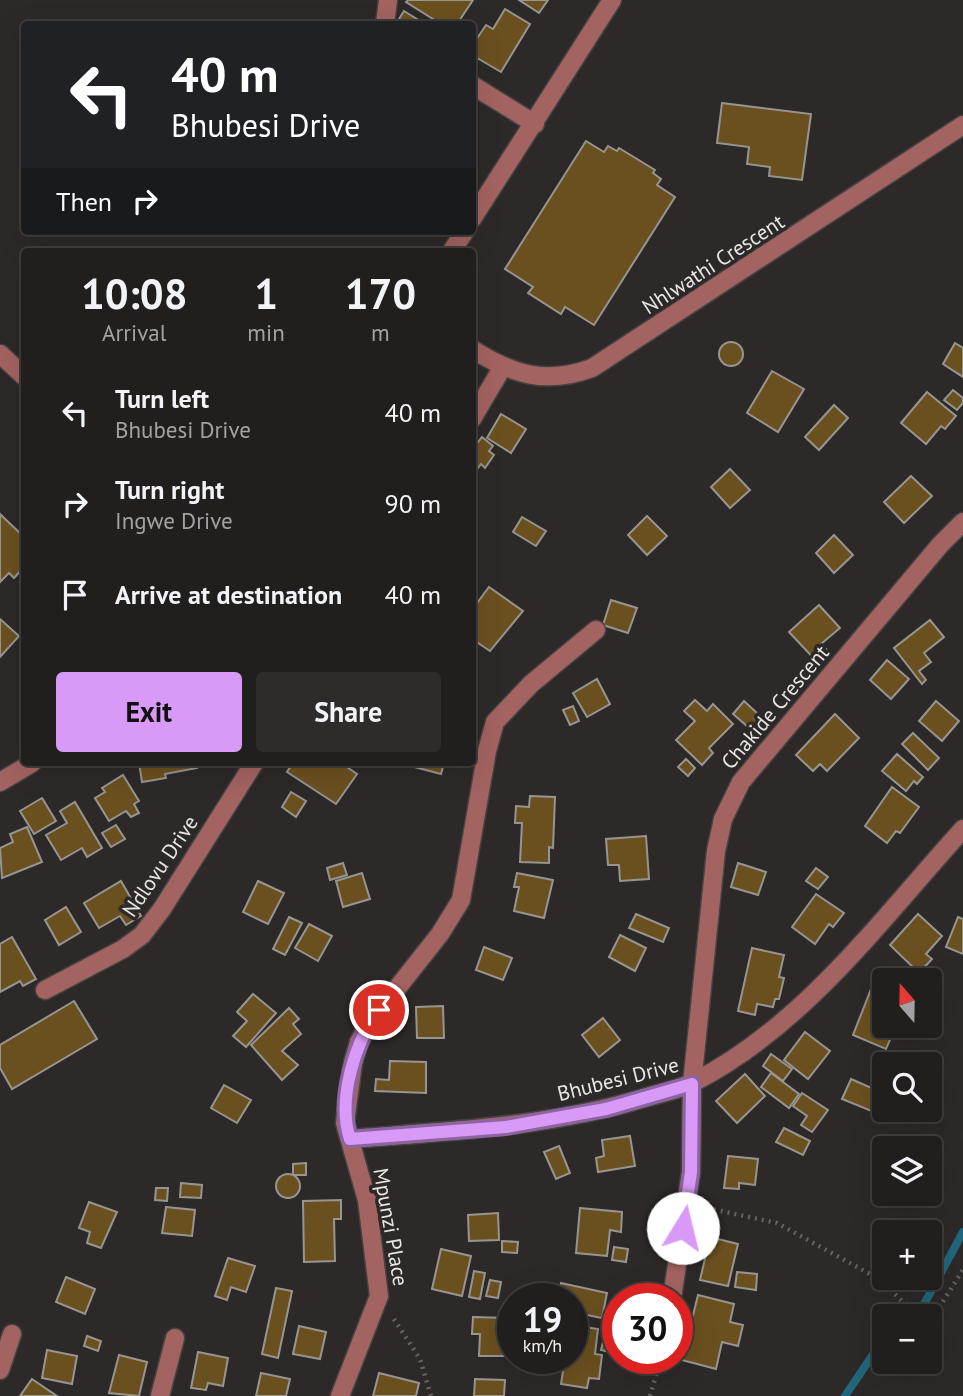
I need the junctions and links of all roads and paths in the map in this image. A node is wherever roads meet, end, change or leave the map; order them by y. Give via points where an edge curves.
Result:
1 (388, 0) edge
2 (612, 0) edge
3 (385, 21) edge
4 (476, 87) edge
5 (535, 124) junction
6 (963, 125) edge
7 (476, 213) edge
8 (476, 352) edge
9 (0, 354) edge
10 (502, 368) junction
11 (21, 373) edge
12 (476, 412) edge
13 (963, 522) edge
14 (596, 629) dead end
15 (27, 766) edge
16 (252, 766) edge
17 (0, 782) edge
18 (963, 829) edge
19 (45, 990) dead end
20 (692, 1084) junction
21 (350, 1139) junction
22 (687, 1203) junction
23 (963, 1270) edge
24 (675, 1283) edge
25 (379, 1296) junction
26 (12, 1334) dead end
27 (175, 1338) dead end
28 (0, 1370) edge
29 (656, 1374) edge
30 (160, 1396) edge
31 (340, 1396) edge
32 (431, 1396) edge
33 (650, 1396) edge

1 - 3 street
2 - 5 street
4 - 5 street
5 - 7 street
6 - 10 street, Nhlwathi Crescent via 601,364 558,378
8 - 10 street, Nhlwathi Crescent
9 - 11 street
10 - 12 street
13 - 20 street, Chakide Crescent via 741,782 731,800 716,851
14 - 21 street, Mpunzi Place via 531,684 495,722 461,900 449,923 359,1042 345,1124
15 - 17 street
16 - 19 street, Ndlovu Drive via 142,935
18 - 20 street, Bhubesi Drive via 848,960 800,1007
20 - 21 street, Bhubesi Drive via 606,1109 506,1127
20 - 22 street, Chakide Crescent
21 - 25 street, Mpunzi Place via 367,1200
22 - 23 path via 777,1223 879,1279 903,1302 933,1317
22 - 24 street, Chakide Crescent
25 - 31 street
25 - 32 path, Mpunzi Place via 420,1359
26 - 28 street
27 - 30 street
29 - 33 path

